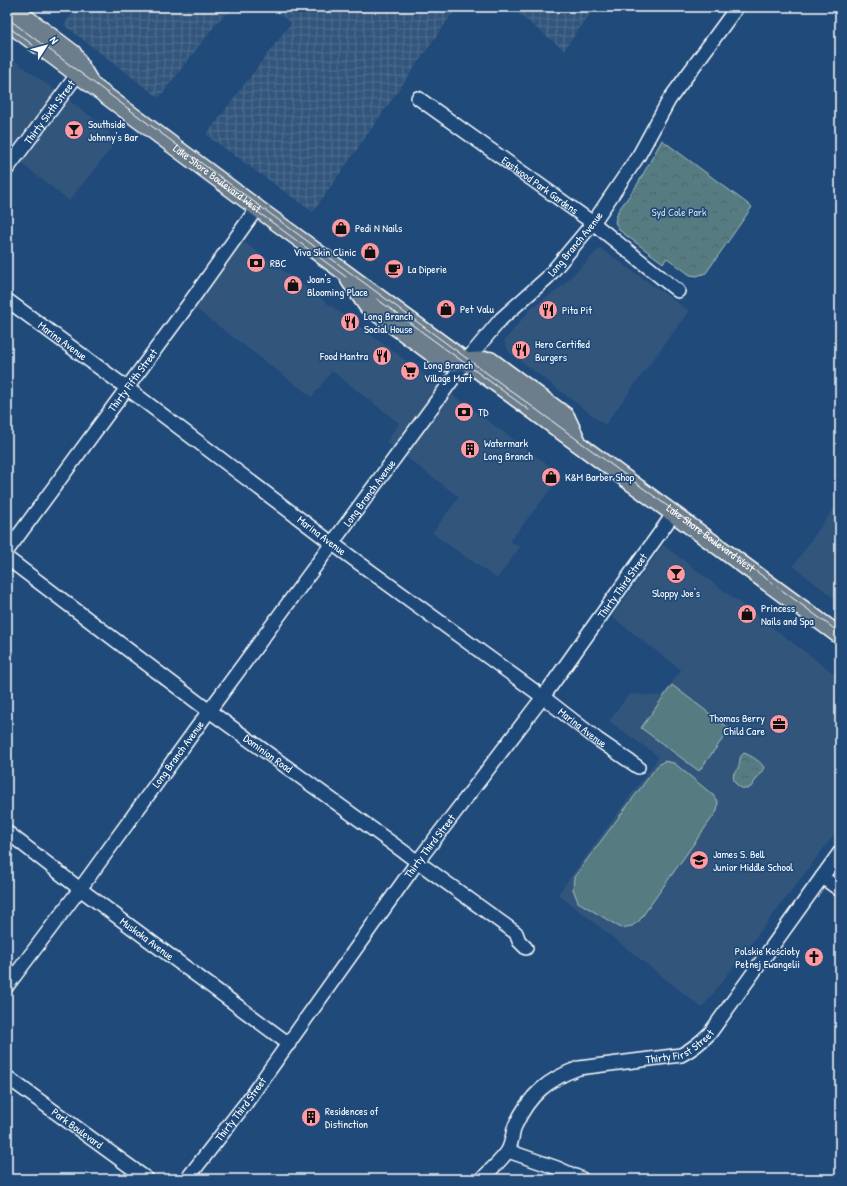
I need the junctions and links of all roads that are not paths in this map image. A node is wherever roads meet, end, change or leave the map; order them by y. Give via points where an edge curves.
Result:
1 (12, 7) edge
2 (737, 7) edge
3 (7, 22) edge
4 (78, 75) junction
5 (93, 86) junction
6 (418, 98) dead end
7 (7, 169) edge
8 (257, 208) junction
9 (593, 223) junction
10 (678, 291) dead end
11 (7, 300) edge
12 (466, 361) junction
13 (127, 388) junction
14 (674, 513) junction
15 (333, 544) junction
16 (7, 551) edge
17 (7, 558) edge
18 (840, 636) edge
19 (543, 697) junction
20 (209, 711) junction
21 (638, 767) dead end
22 (7, 832) edge
23 (840, 852) edge
24 (418, 861) junction
25 (822, 878) junction
26 (80, 889) junction
27 (840, 890) edge
28 (526, 948) dead end
29 (7, 986) edge
30 (289, 1044) junction
31 (7, 1077) edge
32 (508, 1151) junction
33 (147, 1179) edge
34 (186, 1179) edge
35 (482, 1179) edge
36 (582, 1179) edge

1 - 5 main road, Lake Shore Boulevard West via 73,53
2 - 9 street, Long Branch Avenue via 669,100 638,155
3 - 4 main road, Lake Shore Boulevard West
4 - 5 main road, Lake Shore Boulevard West
4 - 7 street, Thirty Sixth Street
5 - 8 main road, Lake Shore Boulevard West
6 - 9 street, Eastwood Park Gardens
8 - 12 main road, Lake Shore Boulevard West via 342,270 367,306 445,363
8 - 13 street, Thirty Fifth Street
9 - 10 street, Eastwood Park Gardens
9 - 12 street, Long Branch Avenue via 547,278 501,319
11 - 13 street, Marina Avenue
12 - 14 main road, Lake Shore Boulevard West via 490,360 566,416 579,444
12 - 15 street, Long Branch Avenue
13 - 15 street, Marina Avenue
13 - 16 street, Thirty Fifth Street
14 - 18 main road, Lake Shore Boulevard West
14 - 19 street, Thirty Third Street
15 - 19 street, Marina Avenue
15 - 20 street, Long Branch Avenue
17 - 20 street, Dominion Road
19 - 21 street, Marina Avenue
19 - 24 street, Thirty Third Street
20 - 24 street, Dominion Road
20 - 26 street, Long Branch Avenue
22 - 26 street, Muskoka Avenue
23 - 25 street, Thirty First Street
24 - 28 street, Dominion Road via 516,933
24 - 30 street, Thirty Third Street
25 - 27 street
25 - 32 street, Thirty First Street via 702,1042 681,1055 579,1068 552,1080 521,1113 514,1127
26 - 29 street, Long Branch Avenue
26 - 30 street, Muskoka Avenue
30 - 34 street, Thirty Third Street
31 - 33 street, Park Boulevard
32 - 35 street, Thirty First Street
32 - 36 street

